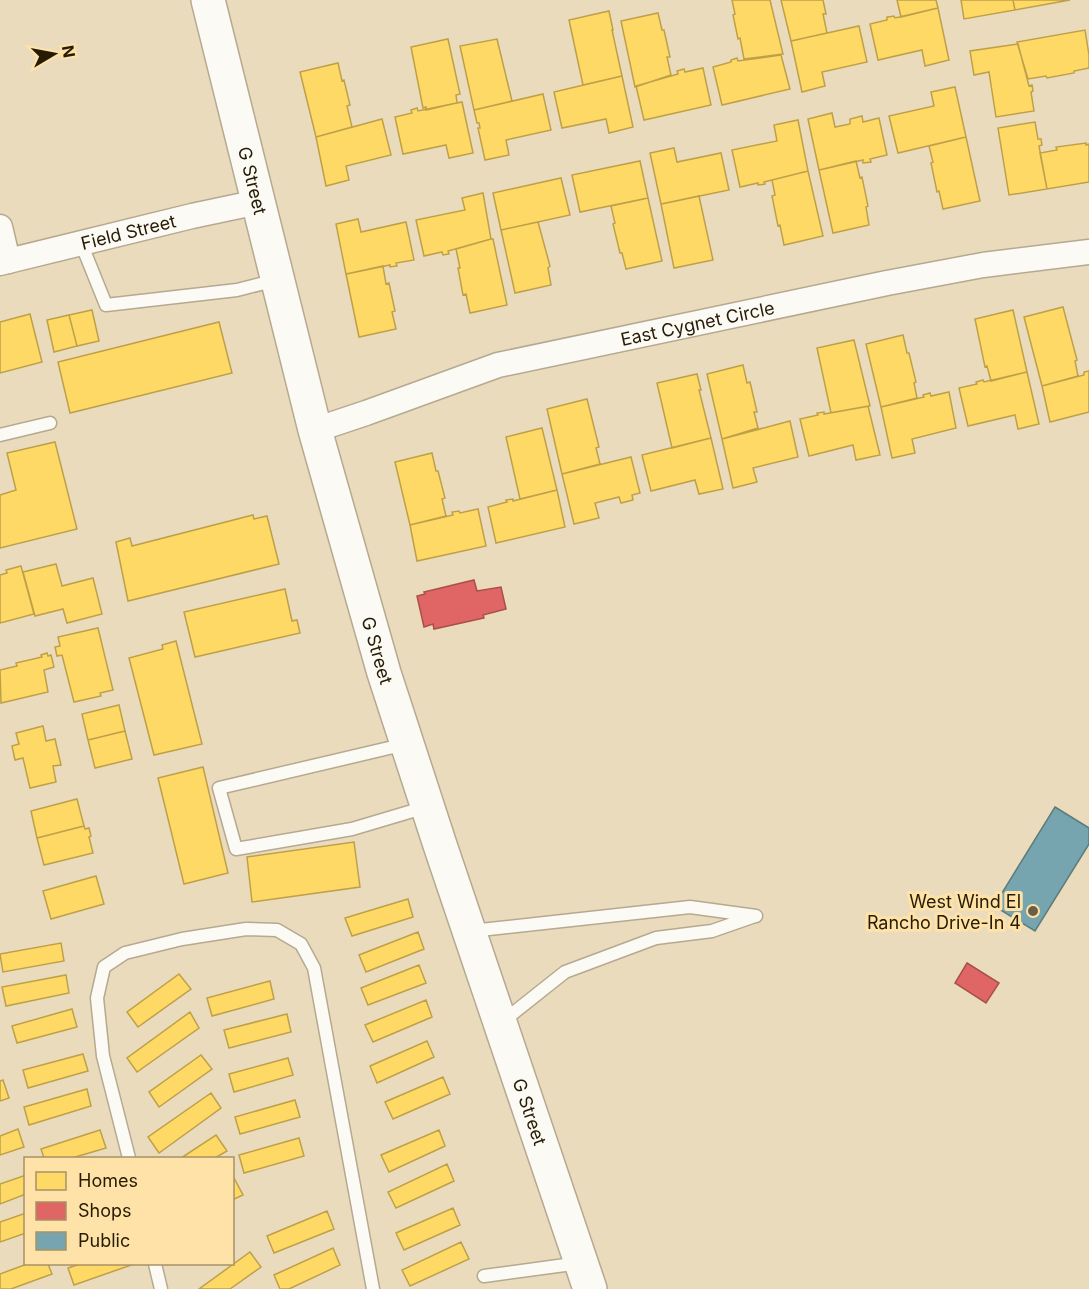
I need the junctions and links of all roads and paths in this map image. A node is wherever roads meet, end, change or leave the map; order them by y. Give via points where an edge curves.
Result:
1 (212, 1) edge
2 (258, 202) junction
3 (0, 227) edge
4 (81, 243) junction
5 (1089, 252) edge
6 (4, 262) edge
7 (277, 280) junction
8 (50, 423) dead end
9 (315, 430) junction
10 (0, 435) edge
11 (406, 744) junction
12 (427, 807) junction
13 (469, 931) junction
14 (500, 1025) junction
15 (129, 1157) edge
16 (155, 1265) edge
17 (484, 1276) dead end
18 (586, 1280) edge
19 (161, 1289) edge
20 (373, 1289) edge

1 - 2 street, G Street
2 - 4 street, Field Street
2 - 7 street, G Street
3 - 6 street
4 - 6 street, Field Street
4 - 7 lane via 106,305 237,290
5 - 9 street, East Cygnet Circle via 983,265 898,281 498,365
7 - 9 street, G Street
8 - 10 lane
9 - 11 street, G Street
11 - 12 street, G Street
11 - 12 lane via 219,788 236,849 352,829
12 - 13 street, G Street
13 - 14 street, G Street
13 - 14 lane via 690,907 756,916 712,931 656,938 565,972
14 - 18 street, G Street
15 - 20 lane via 103,1056 97,998 104,967 125,953 182,939 246,929 277,930 301,944 314,968
16 - 19 lane
17 - 18 lane

